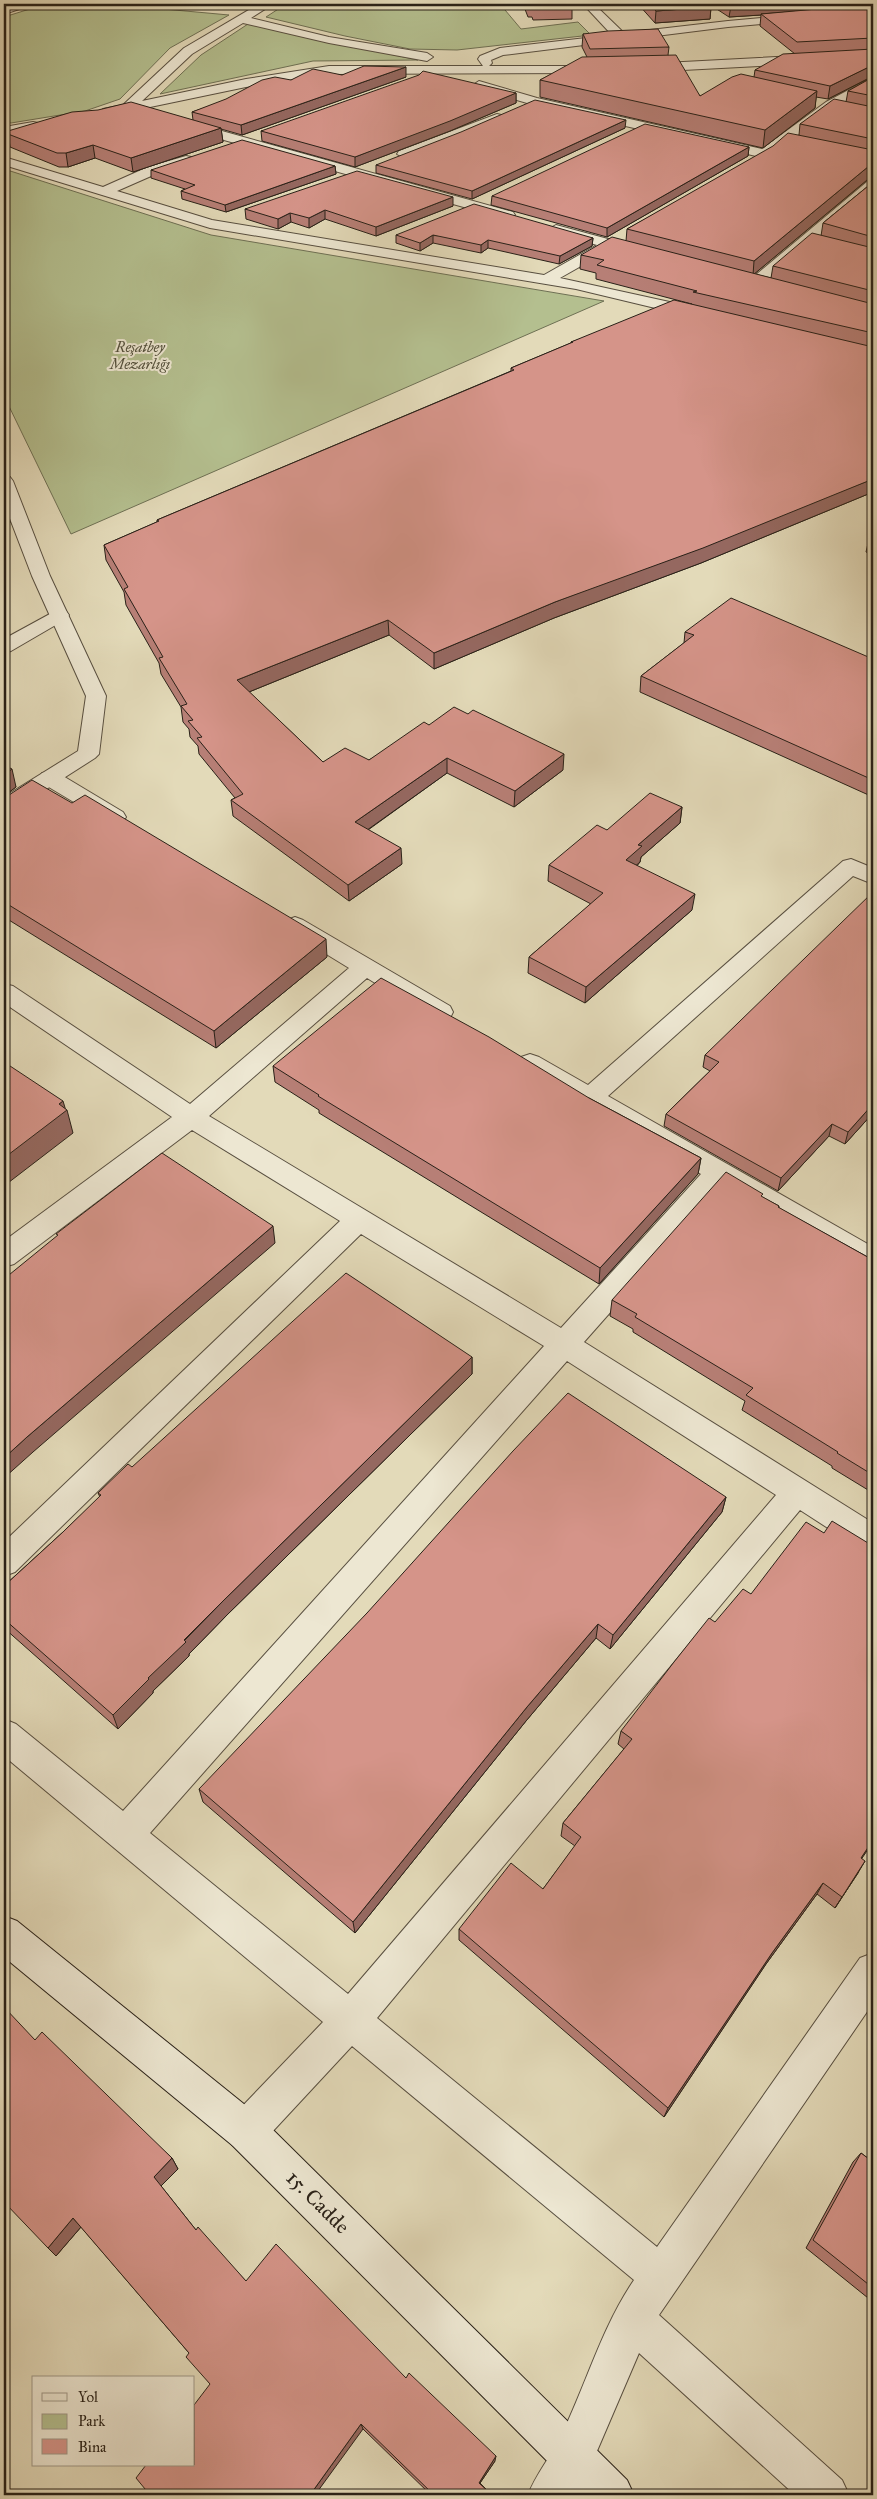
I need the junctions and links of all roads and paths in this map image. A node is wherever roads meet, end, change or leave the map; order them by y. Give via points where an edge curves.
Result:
1 (29, 4) edge
2 (267, 4) edge
3 (588, 4) edge
4 (4, 11) edge
5 (873, 11) edge
6 (714, 14) dead end
7 (242, 20) junction
8 (728, 24) junction
9 (743, 35) dead end
10 (621, 37) junction
11 (873, 44) edge
12 (766, 50) dead end
13 (873, 56) edge
14 (780, 61) junction
15 (659, 67) junction
16 (610, 68) edge
17 (629, 68) edge
18 (488, 69) junction
19 (427, 70) junction
20 (706, 78) dead end
21 (872, 82) edge
22 (406, 83) edge
23 (534, 101) junction
24 (811, 101) edge
25 (830, 105) junction
26 (126, 108) junction
27 (847, 109) edge
28 (98, 114) edge
29 (154, 116) edge
30 (172, 121) edge
31 (38, 125) edge
32 (643, 126) junction
33 (4, 129) edge
34 (262, 135) edge
35 (625, 135) edge
36 (784, 140) junction
37 (244, 142) junction
38 (802, 144) edge
39 (217, 150) edge
40 (764, 154) junction
41 (198, 156) edge
42 (391, 159) edge
43 (4, 161) edge
44 (747, 164) edge
45 (374, 166) edge
46 (356, 173) junction
47 (338, 179) edge
48 (873, 184) edge
49 (103, 192) junction
50 (491, 197) edge
51 (851, 202) junction
52 (866, 205) edge
53 (473, 206) junction
54 (455, 212) edge
55 (237, 215) dead end
56 (518, 218) edge
57 (210, 224) junction
58 (545, 226) edge
59 (626, 234) dead end
60 (386, 240) dead end
61 (806, 240) junction
62 (609, 244) junction
63 (825, 245) edge
64 (359, 250) junction
65 (655, 256) edge
66 (546, 280) junction
67 (774, 287) edge
68 (710, 316) edge
69 (4, 481) edge
70 (60, 615) junction
71 (4, 647) edge
72 (50, 778) junction
73 (4, 806) edge
74 (135, 829) edge
75 (873, 877) edge
76 (280, 916) edge
77 (365, 967) junction
78 (4, 992) edge
79 (461, 1023) edge
80 (513, 1053) edge
81 (590, 1097) junction
82 (191, 1117) junction
83 (719, 1171) junction
84 (359, 1219) junction
85 (870, 1251) edge
86 (4, 1256) edge
87 (564, 1344) junction
88 (797, 1492) junction
89 (873, 1540) edge
90 (4, 1562) edge
91 (4, 1735) edge
92 (125, 1835) junction
93 (4, 1934) edge
94 (873, 1971) edge
95 (350, 2021) junction
96 (246, 2131) junction
97 (662, 2277) junction
98 (632, 2319) junction
99 (573, 2457) junction
100 (550, 2495) edge
101 (612, 2495) edge
102 (827, 2495) edge

1 - 4 street
2 - 7 street
3 - 10 street
5 - 8 street
6 - 8 street
7 - 18 street via 329,40
7 - 26 street via 188,51
8 - 9 street
8 - 10 street
10 - 18 street via 500,52 484,59
11 - 14 street
12 - 14 street
13 - 14 street
14 - 15 street
15 - 17 street
15 - 20 street
16 - 18 street
18 - 19 street
19 - 22 street
19 - 23 street
19 - 26 street via 329,70
21 - 25 street
23 - 32 street
23 - 42 street
24 - 25 street
25 - 27 street
25 - 36 street
26 - 28 street
26 - 29 street
30 - 37 street
31 - 33 street
32 - 35 street
32 - 40 street
34 - 37 street
36 - 38 street
36 - 40 street
37 - 39 street
37 - 46 street
40 - 44 street
41 - 49 street via 152,170
43 - 49 street
45 - 46 street
46 - 47 street
46 - 53 street
48 - 51 street
49 - 57 street
50 - 53 street
51 - 52 street
51 - 61 street
53 - 54 street
53 - 56 street
55 - 57 street
57 - 64 street
58 - 62 street
59 - 62 street
60 - 64 street
61 - 63 street
61 - 67 street via 751,281
62 - 65 street
62 - 66 street
64 - 66 street
66 - 68 street
69 - 70 street
70 - 71 street
70 - 72 street via 96,696 88,754
72 - 73 street
72 - 74 street
75 - 81 street via 851,866
76 - 77 street
77 - 79 street
77 - 82 street
78 - 82 street
80 - 81 street
81 - 83 street
82 - 84 street
82 - 86 street
83 - 85 street
83 - 87 street
84 - 87 street
84 - 90 street
87 - 88 street
87 - 92 street
88 - 89 street
88 - 95 street
91 - 92 street
92 - 95 street
93 - 96 street, 15. Cadde
94 - 97 street
95 - 96 street
95 - 97 street
96 - 99 street, 15. Cadde
97 - 98 street
98 - 99 street
98 - 102 street
99 - 100 street
99 - 101 street, 15. Cadde

